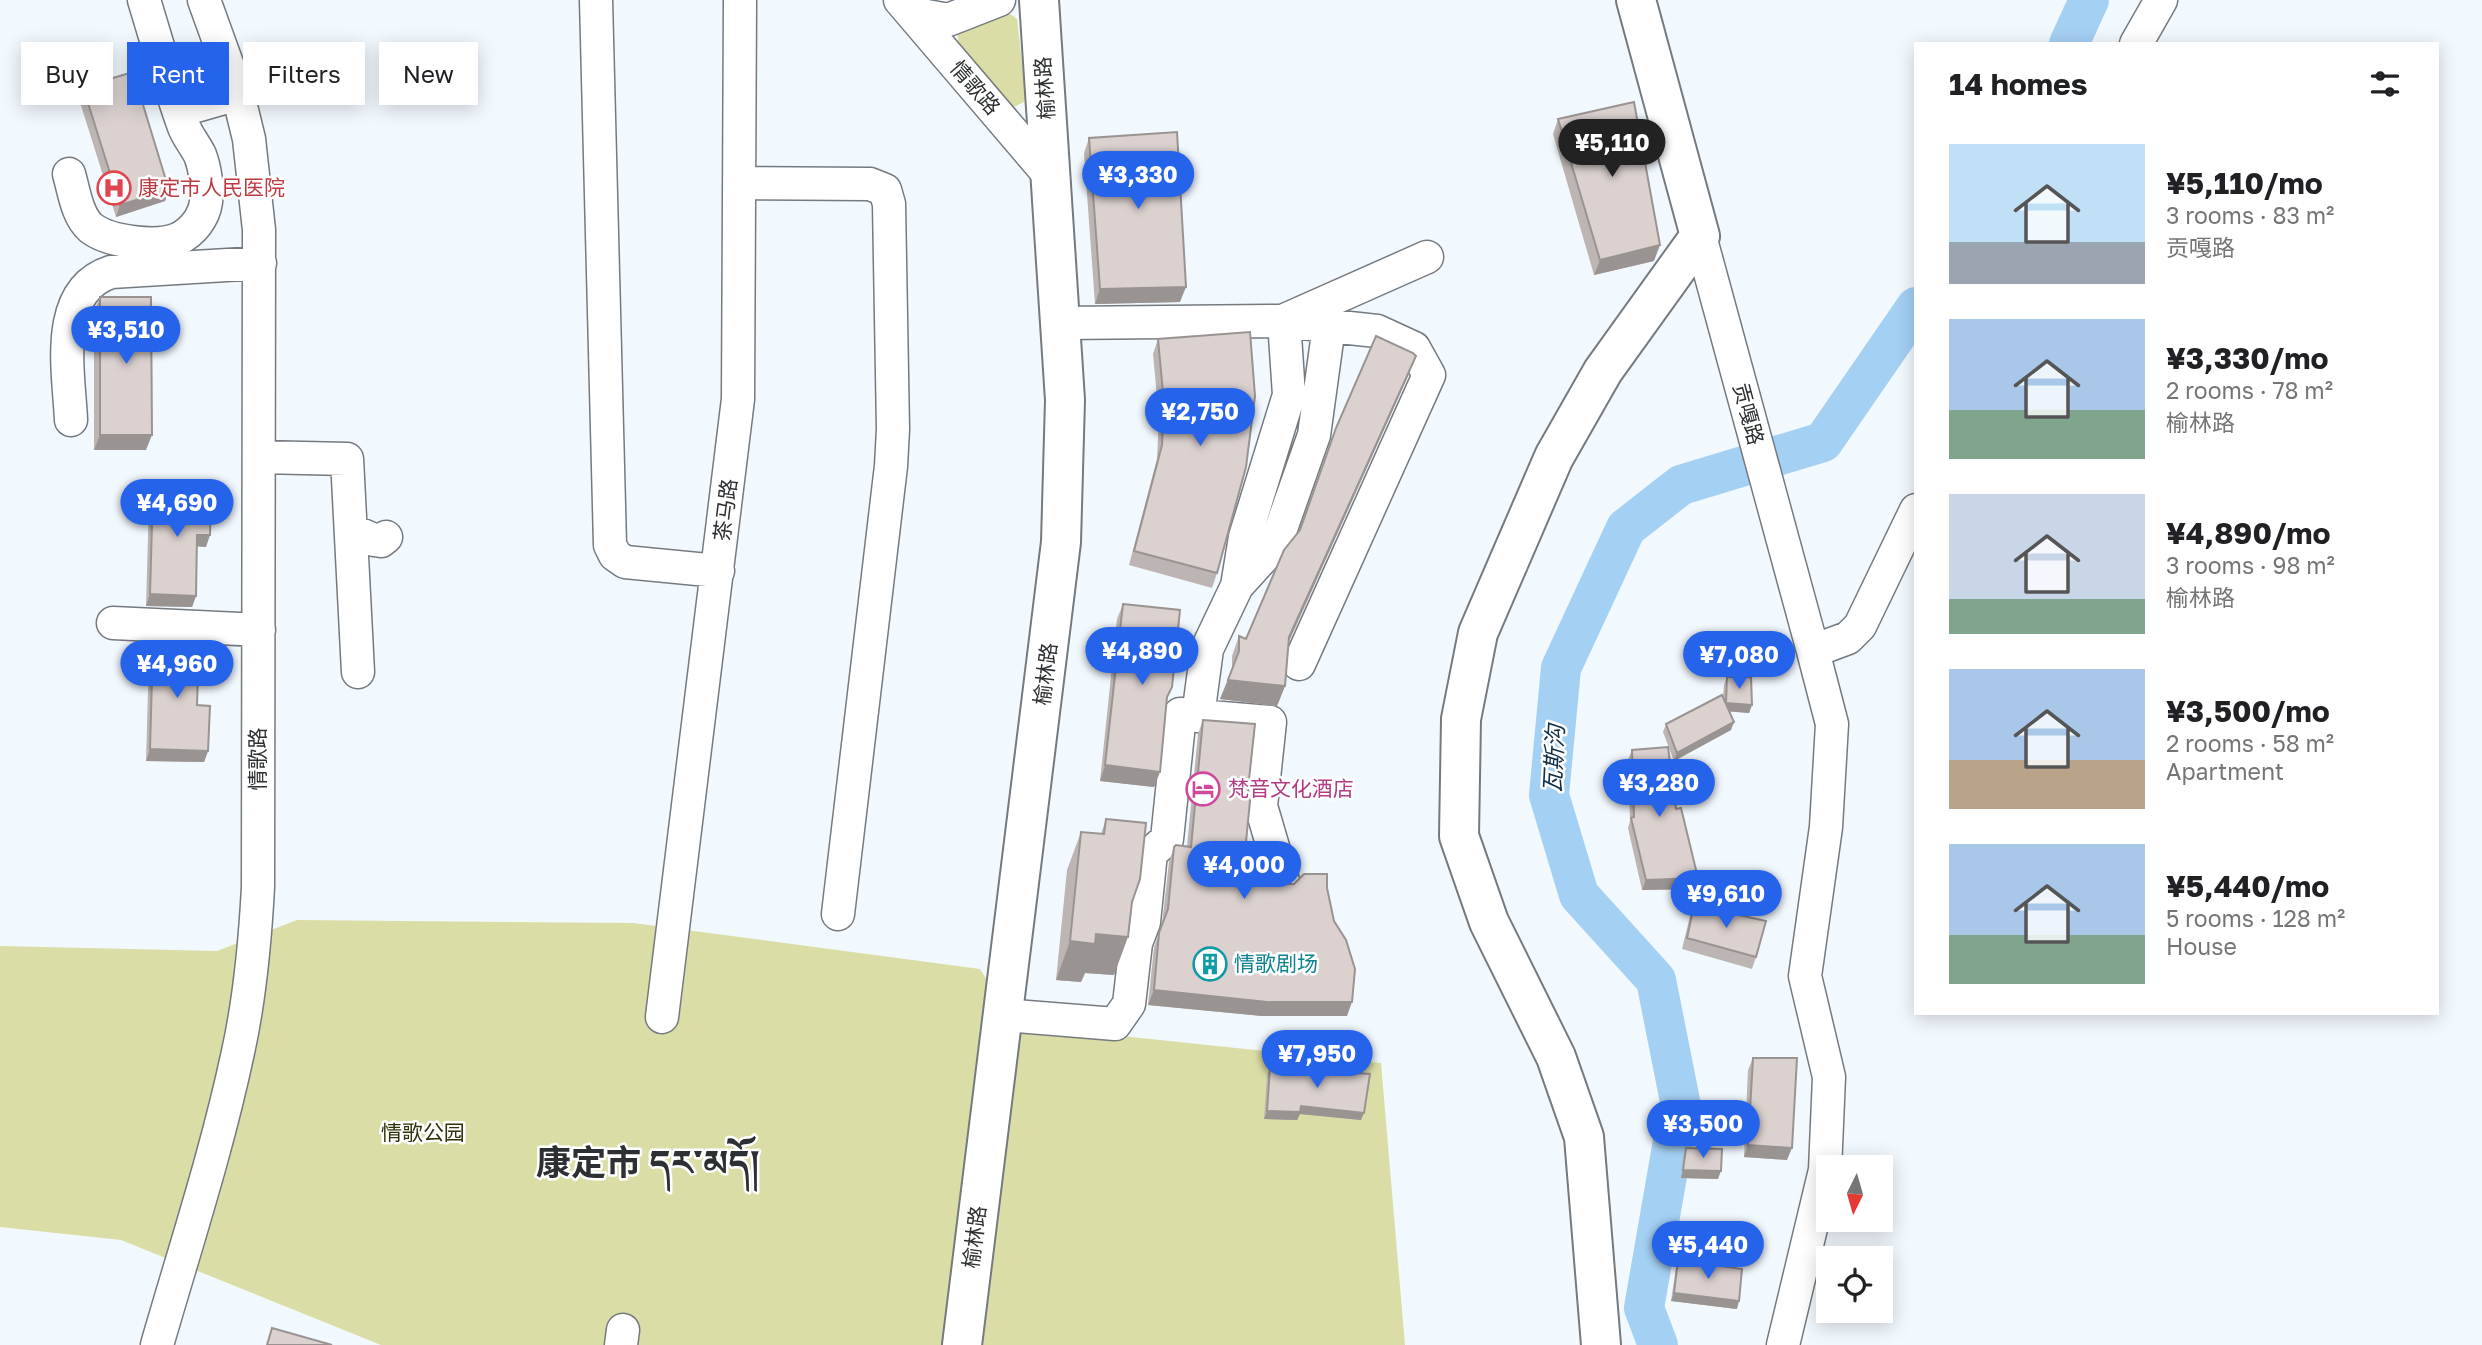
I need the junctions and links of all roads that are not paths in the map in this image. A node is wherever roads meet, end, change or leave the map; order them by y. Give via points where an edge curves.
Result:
1 (144, 0) edge
2 (204, 0) edge
3 (596, 0) edge
4 (740, 0) edge
5 (999, 0) edge
6 (1039, 0) edge
7 (1636, 0) edge
8 (2161, 0) edge
9 (905, 6) edge
10 (2137, 42) edge
11 (238, 94) junction
12 (179, 111) junction
13 (69, 174) dead end
14 (1051, 177) junction
15 (740, 183) junction
16 (1700, 236) junction
17 (1427, 257) dead end
18 (260, 263) junction
19 (1284, 321) junction
20 (1061, 323) junction
21 (1329, 326) junction
22 (71, 420) dead end
23 (259, 457) junction
24 (1914, 514) edge
25 (351, 530) junction
26 (386, 537) dead end
27 (718, 571) junction
28 (1237, 586) junction
29 (113, 623) dead end
30 (259, 630) junction
31 (1813, 651) junction
32 (1299, 664) dead end
33 (358, 673) dead end
34 (1198, 716) junction
35 (1283, 881) edge
36 (838, 914) dead end
37 (1003, 1015) junction
38 (662, 1017) dead end
39 (157, 1345) edge
40 (961, 1345) edge
41 (1601, 1345) edge
42 (1783, 1345) edge

1 - 12 street
2 - 11 street, 情歌路
3 - 27 street via 610,545 625,562
4 - 15 street, 茶马路
5 - 9 street via 948,20
6 - 14 main road, 榆林路
7 - 16 main road, 贡嘎路
8 - 10 street
9 - 14 street, 情歌路
11 - 12 street
11 - 18 street, 情歌路 via 255,185
12 - 13 street via 201,157 206,187 204,212 179,239 148,242 105,236 82,217
14 - 20 main road, 榆林路
15 - 27 street, 茶马路 via 738,399
15 - 36 street via 870,184 885,190 889,204 892,456
16 - 31 street, 贡嘎路
16 - 41 main road via 1604,371 1554,457 1478,633 1461,719 1459,836 1489,922 1556,1057 1584,1137
17 - 19 street
18 - 22 street via 100,275 70,315
18 - 23 street, 情歌路
19 - 20 street
19 - 21 street
19 - 28 street via 1289,395 1245,537
20 - 37 main road, 榆林路 via 1065,400 1061,542
21 - 28 street via 1314,435 1276,543
21 - 32 street via 1377,331 1414,348 1429,374
23 - 25 street via 347,459
23 - 30 street, 情歌路
24 - 31 street via 1860,626 1848,638
25 - 26 street via 374,540
25 - 33 street
27 - 38 street, 茶马路
28 - 34 street via 1207,649
29 - 30 street
30 - 39 street, 情歌路 via 258,887 250,986 229,1093
31 - 42 street, 贡嘎路 via 1832,724 1826,827 1805,976 1829,1077 1825,1170
34 - 35 street via 1270,722 1261,806
34 - 37 street via 1180,714 1167,839 1151,853 1129,1004 1115,1024
37 - 40 main road, 榆林路

